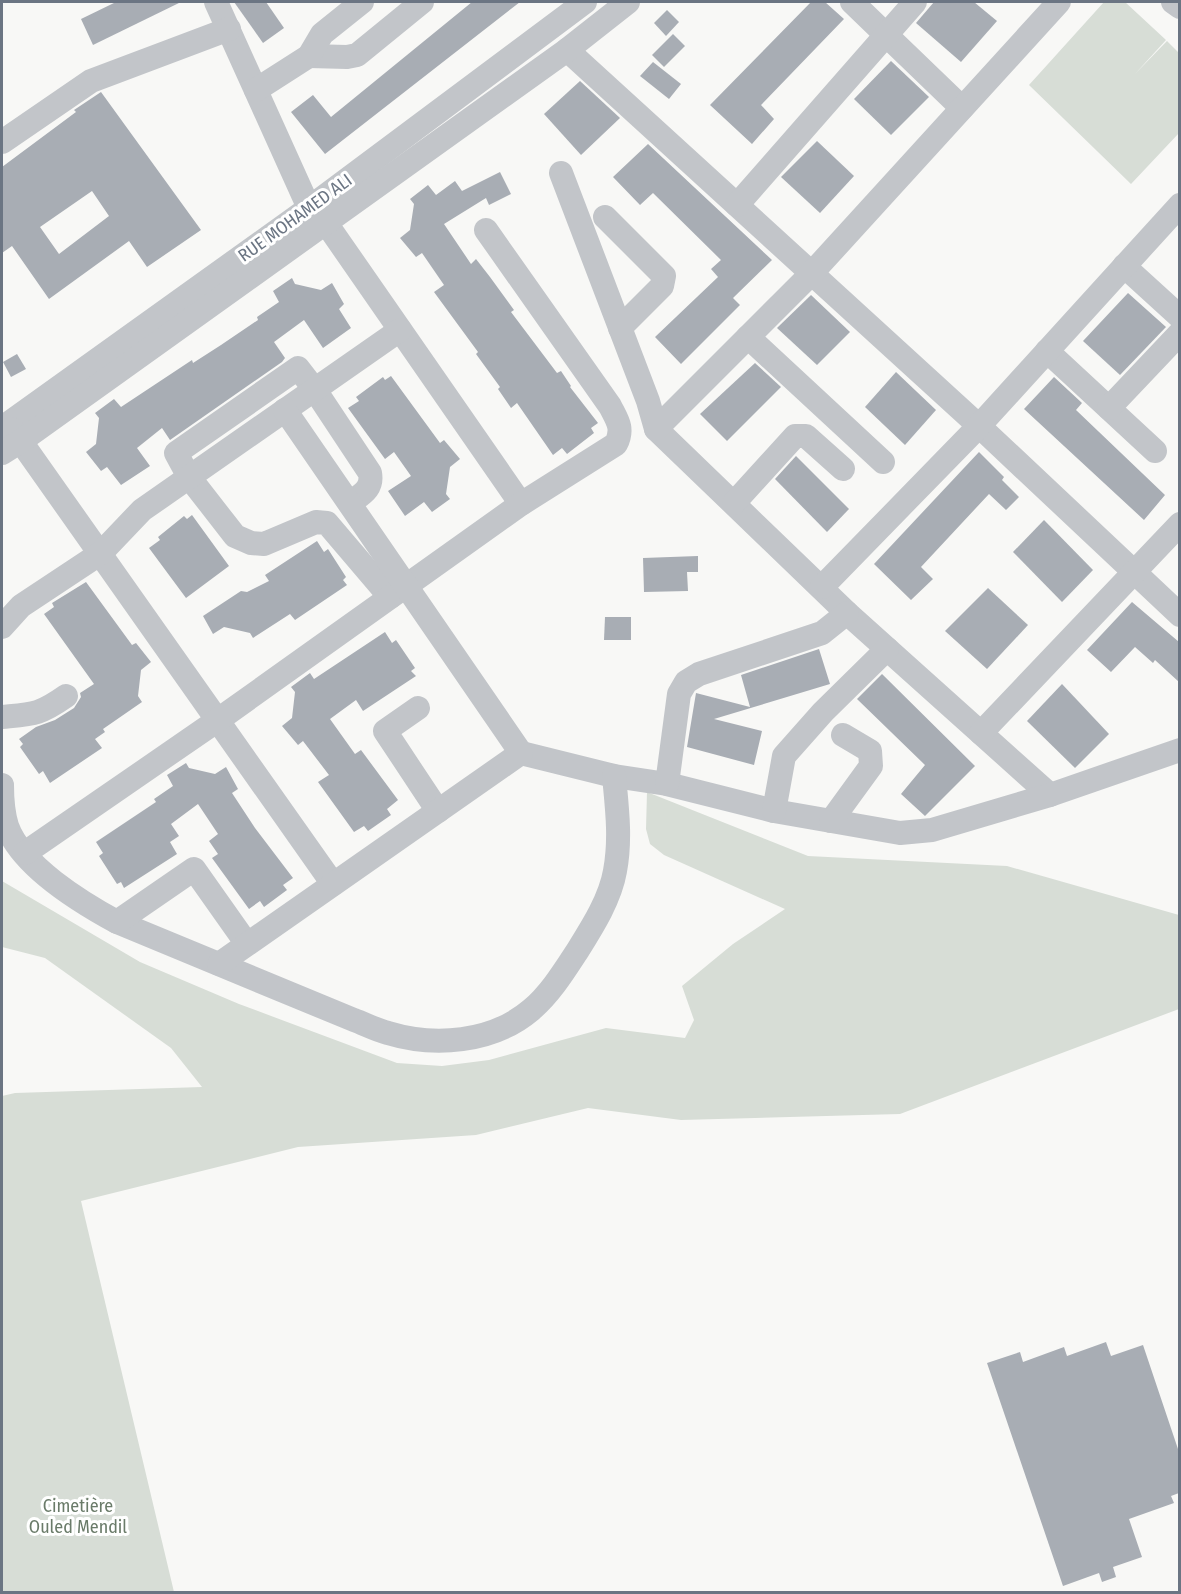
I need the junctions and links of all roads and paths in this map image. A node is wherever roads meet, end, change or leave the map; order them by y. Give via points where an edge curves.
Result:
1 (216, 2) edge
2 (362, 2) edge
3 (422, 2) edge
4 (628, 2) edge
5 (852, 2) edge
6 (915, 2) edge
7 (1059, 2) edge
8 (1173, 2) edge
9 (581, 3) edge
10 (1179, 7) edge
11 (229, 29) junction
12 (886, 33) junction
13 (567, 50) junction
14 (309, 56) junction
15 (256, 90) junction
16 (962, 108) junction
17 (2, 142) edge
18 (561, 173) dead end
19 (737, 205) junction
20 (1179, 205) edge
21 (318, 216) junction
22 (605, 217) dead end
23 (486, 230) dead end
24 (1124, 266) junction
25 (811, 274) junction
26 (1179, 317) edge
27 (620, 328) junction
28 (400, 330) junction
29 (1179, 333) edge
30 (748, 337) junction
31 (1047, 351) junction
32 (315, 390) junction
33 (1109, 408) junction
34 (285, 410) junction
35 (979, 426) junction
36 (656, 429) junction
37 (7, 432) edge
38 (1155, 452) dead end
39 (883, 462) dead end
40 (843, 469) dead end
41 (189, 477) junction
42 (350, 503) junction
43 (734, 503) junction
44 (521, 504) junction
45 (1179, 524) edge
46 (101, 554) junction
47 (1134, 573) junction
48 (822, 587) junction
49 (398, 591) junction
50 (847, 613) junction
51 (1179, 615) edge
52 (2, 627) edge
53 (887, 649) junction
54 (66, 696) dead end
55 (418, 708) dead end
56 (2, 717) edge
57 (218, 720) junction
58 (981, 733) junction
59 (843, 735) dead end
60 (1179, 750) edge
61 (521, 753) junction
62 (614, 776) junction
63 (667, 784) junction
64 (2, 785) edge
65 (1050, 795) junction
66 (438, 811) junction
67 (774, 811) junction
68 (831, 820) junction
69 (25, 853) junction
70 (333, 884) junction
71 (117, 922) junction
72 (247, 944) junction
73 (219, 964) junction

1 - 11 street
2 - 14 street via 322,34
3 - 14 street via 357,55
4 - 13 street
5 - 12 street
6 - 12 street
7 - 16 street
8 - 10 street
9 - 21 street, RUE MOHAMED ALI
11 - 15 street
11 - 17 street via 91,81
12 - 16 street
12 - 19 street
13 - 19 street
13 - 21 street
14 - 15 street
15 - 21 street
16 - 25 street
18 - 27 street
19 - 25 street
20 - 24 street
21 - 28 street
21 - 37 street, RUE MOHAMED ALI
22 - 27 street via 664,276 662,286
23 - 44 street via 610,406 621,434 616,444
24 - 26 street
24 - 31 street
25 - 30 street
25 - 35 street
27 - 36 street
28 - 32 street
28 - 44 street
29 - 33 street
30 - 36 street
30 - 39 street
31 - 33 street
31 - 35 street
32 - 34 street
32 - 41 street via 298,368 185,446 176,453
32 - 42 street via 369,473 368,489
33 - 38 street
34 - 41 street
34 - 42 street
35 - 47 street
35 - 48 street
36 - 43 street
37 - 46 street
40 - 43 street via 806,436 795,436
41 - 46 street via 142,510
41 - 49 street via 235,536 264,544 316,522 327,523
42 - 49 street
43 - 48 street
44 - 49 street
45 - 47 street
46 - 52 street via 21,606
46 - 57 street
47 - 51 street
47 - 58 street
48 - 50 street
49 - 57 street
49 - 61 street
50 - 53 street
50 - 63 street via 822,633 699,674 686,682 679,694
53 - 58 street
53 - 67 street via 784,756
54 - 56 street via 36,714
55 - 66 street via 384,731
57 - 69 street
57 - 70 street
58 - 65 street
59 - 68 street via 870,751 871,766
60 - 65 street
61 - 62 street
61 - 66 street
62 - 63 street
62 - 73 street via 619,843 606,901 560,977 532,1010 510,1025 465,1038 422,1041 387,1033
63 - 67 street
64 - 69 street via 8,827
65 - 68 street via 932,830 900,833
66 - 70 street
67 - 68 street
69 - 71 street via 83,904
70 - 72 street
71 - 72 street via 194,869
71 - 73 street
72 - 73 street

